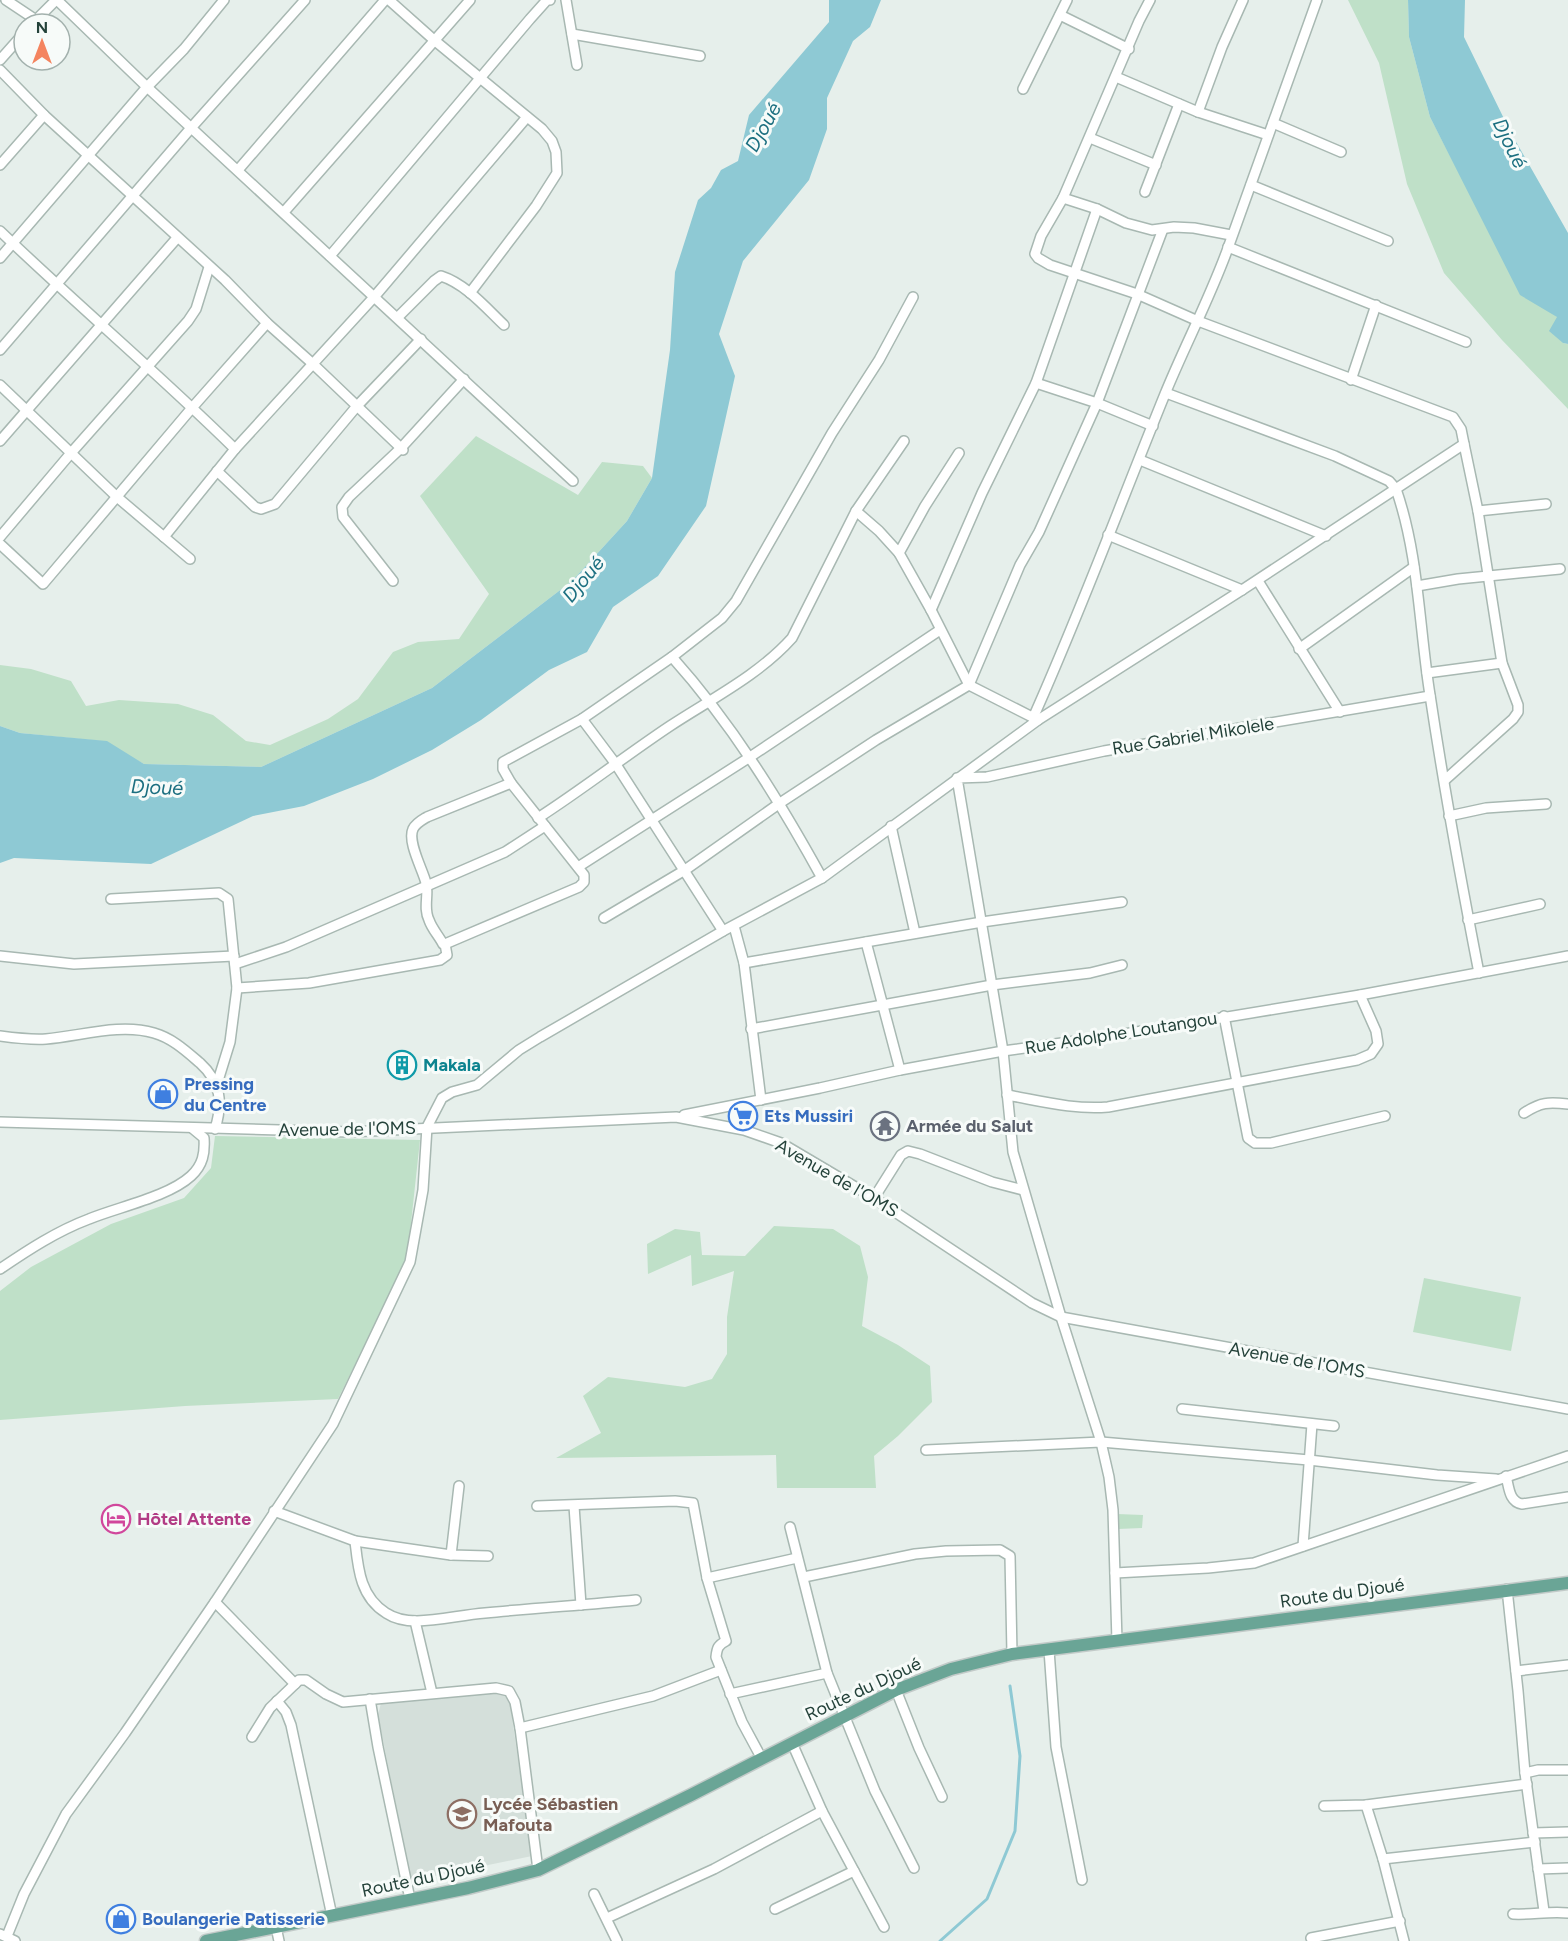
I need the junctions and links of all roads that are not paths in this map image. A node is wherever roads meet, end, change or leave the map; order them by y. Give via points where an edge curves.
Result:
1 (6, 0) edge
2 (56, 0) edge
3 (224, 0) edge
4 (305, 0) edge
5 (387, 0) edge
6 (470, 0) edge
7 (550, 0) edge
8 (1067, 0) edge
9 (1150, 0) edge
10 (1243, 0) edge
11 (1317, 0) edge
12 (563, 1) edge
13 (21, 12) edge
14 (44, 12) edge
15 (1060, 15) junction
16 (572, 34) junction
17 (434, 40) junction
18 (12, 46) edge
19 (1129, 49) junction
20 (700, 56) dead end
21 (0, 60) edge
22 (577, 65) dead end
23 (0, 70) edge
24 (1116, 77) junction
25 (479, 78) junction
26 (147, 87) junction
27 (1023, 89) dead end
28 (1179, 104) junction
29 (1198, 112) junction
30 (44, 115) junction
31 (527, 117) junction
32 (1273, 123) junction
33 (191, 128) junction
34 (1268, 135) junction
35 (1090, 138) junction
36 (1341, 152) dead end
37 (88, 155) junction
38 (0, 165) edge
39 (1156, 165) junction
40 (238, 170) junction
41 (1251, 185) junction
42 (1145, 192) dead end
43 (133, 196) junction
44 (1064, 198) junction
45 (1097, 209) junction
46 (284, 212) junction
47 (1163, 229) junction
48 (0, 231) edge
49 (1232, 235) junction
50 (177, 238) junction
51 (1388, 241) dead end
52 (13, 244) junction
53 (1228, 247) junction
54 (330, 256) junction
55 (0, 258) edge
56 (209, 267) junction
57 (1074, 271) junction
58 (57, 285) junction
59 (470, 293) junction
60 (1137, 294) junction
61 (375, 296) junction
62 (913, 297) dead end
63 (1376, 306) junction
64 (398, 317) junction
65 (1198, 321) junction
66 (267, 323) junction
67 (504, 324) dead end
68 (100, 325) junction
69 (421, 339) junction
70 (1466, 342) dead end
71 (0, 350) edge
72 (313, 364) junction
73 (147, 366) junction
74 (464, 379) junction
75 (1351, 380) junction
76 (1036, 383) junction
77 (0, 386) edge
78 (1166, 393) junction
79 (1097, 403) junction
80 (357, 406) junction
81 (191, 409) junction
82 (27, 411) junction
83 (1153, 426) junction
84 (0, 441) edge
85 (903, 441) dead end
86 (1464, 444) junction
87 (235, 449) junction
88 (402, 449) junction
89 (70, 453) junction
90 (959, 453) dead end
91 (1140, 460) junction
92 (218, 471) junction
93 (573, 481) dead end
94 (1396, 489) junction
95 (117, 497) junction
96 (1546, 504) dead end
97 (856, 511) junction
98 (1478, 511) junction
99 (1108, 535) junction
100 (1326, 536) junction
101 (0, 537) edge
102 (164, 537) junction
103 (0, 544) edge
104 (899, 553) junction
105 (190, 559) dead end
106 (1414, 567) junction
107 (1560, 569) dead end
108 (1488, 577) junction
109 (393, 581) dead end
110 (1258, 581) junction
111 (1417, 586) junction
112 (1242, 590) junction
113 (931, 610) junction
114 (940, 630) junction
115 (1299, 649) junction
116 (672, 657) junction
117 (1502, 663) junction
118 (1426, 673) junction
119 (969, 685) junction
120 (1430, 696) junction
121 (709, 701) junction
122 (1340, 712) junction
123 (582, 719) junction
124 (1036, 719) junction
125 (750, 758) junction
126 (615, 763) junction
127 (957, 778) junction
128 (1445, 780) junction
129 (511, 783) junction
130 (780, 803) junction
131 (1546, 804) dead end
132 (1449, 816) junction
133 (538, 818) junction
134 (652, 820) junction
135 (545, 826) junction
136 (891, 826) junction
137 (578, 867) junction
138 (685, 870) junction
139 (822, 878) junction
140 (427, 885) junction
141 (111, 899) dead end
142 (1122, 902) dead end
143 (1540, 904) dead end
144 (604, 918) dead end
145 (1468, 920) junction
146 (982, 922) junction
147 (734, 927) junction
148 (723, 931) junction
149 (915, 933) junction
150 (866, 942) junction
151 (445, 944) junction
152 (0, 956) edge
153 (1568, 956) edge
154 (235, 960) junction
155 (744, 963) junction
156 (1122, 965) dead end
157 (1479, 973) junction
158 (992, 985) junction
159 (237, 988) junction
160 (1360, 995) junction
161 (882, 1006) junction
162 (1224, 1016) junction
163 (751, 1029) junction
164 (0, 1036) edge
165 (1003, 1051) junction
166 (900, 1070) junction
167 (1236, 1083) junction
168 (217, 1084) junction
169 (1007, 1095) junction
170 (761, 1100) junction
171 (1568, 1104) edge
172 (1524, 1113) dead end
173 (1385, 1116) dead end
174 (676, 1117) junction
175 (0, 1122) edge
176 (428, 1127) junction
177 (192, 1128) junction
178 (215, 1129) junction
179 (1023, 1190) junction
180 (874, 1198) junction
181 (0, 1269) edge
182 (1061, 1317) junction
183 (1182, 1408) dead end
184 (1568, 1409) edge
185 (1312, 1424) junction
186 (1334, 1426) dead end
187 (1101, 1442) junction
188 (926, 1450) dead end
189 (1568, 1456) edge
190 (1309, 1460) junction
191 (1506, 1476) junction
192 (1496, 1479) junction
193 (459, 1486) dead end
194 (1568, 1497) edge
195 (537, 1506) dead end
196 (574, 1506) junction
197 (274, 1511) junction
198 (790, 1527) dead end
199 (356, 1541) junction
200 (1303, 1546) junction
201 (451, 1555) junction
202 (488, 1556) dead end
203 (797, 1558) junction
204 (1115, 1573) junction
205 (804, 1577) junction
206 (707, 1578) junction
207 (1568, 1583) edge
208 (1507, 1589) junction
209 (636, 1600) dead end
210 (215, 1602) junction
211 (580, 1605) junction
212 (415, 1621) junction
213 (1117, 1641) junction
214 (1049, 1650) junction
215 (1012, 1654) junction
216 (1568, 1665) edge
217 (721, 1670) junction
218 (1516, 1671) junction
219 (827, 1673) junction
220 (295, 1684) junction
221 (896, 1690) junction
222 (432, 1693) junction
223 (730, 1694) junction
224 (370, 1699) junction
225 (277, 1701) junction
226 (844, 1717) junction
227 (520, 1728) junction
228 (252, 1737) dead end
229 (792, 1743) junction
230 (762, 1759) junction
231 (1568, 1770) edge
232 (1525, 1773) junction
233 (1527, 1784) junction
234 (942, 1797) dead end
235 (1366, 1805) junction
236 (1324, 1806) dead end
237 (822, 1811) junction
238 (1568, 1832) edge
239 (1534, 1838) junction
240 (1383, 1859) junction
241 (914, 1868) dead end
242 (1568, 1868) edge
243 (538, 1869) junction
244 (1538, 1869) junction
245 (854, 1871) junction
246 (1082, 1880) dead end
247 (594, 1894) dead end
248 (410, 1899) junction
249 (775, 1909) dead end
250 (1544, 1911) junction
251 (1568, 1913) edge
252 (1513, 1914) dead end
253 (332, 1916) junction
254 (607, 1918) junction
255 (1400, 1922) junction
256 (276, 1927) junction
257 (884, 1928) dead end
258 (7, 1937) edge
259 (1311, 1938) dead end
260 (206, 1941) edge
261 (279, 1941) edge
262 (617, 1941) edge
263 (1404, 1941) edge

1 - 13 street
2 - 14 street
2 - 26 street
3 - 26 street
4 - 33 street
5 - 17 street
5 - 40 street
6 - 17 street
7 - 25 street
8 - 15 street
9 - 19 street
10 - 29 street
11 - 32 street
12 - 16 street
15 - 19 street
15 - 27 street
16 - 20 street
16 - 22 street
17 - 25 street
17 - 46 street
18 - 21 street
19 - 24 street
23 - 30 street
24 - 28 street
24 - 35 street
25 - 31 street
25 - 54 street
26 - 33 street
26 - 37 street
28 - 29 street
28 - 39 street
29 - 34 street
30 - 37 street
30 - 38 street
31 - 59 street via 552,141 557,173
31 - 61 street
32 - 34 street
32 - 36 street
33 - 40 street
33 - 43 street
34 - 41 street
35 - 39 street
35 - 44 street
37 - 43 street
37 - 52 street
39 - 42 street
40 - 46 street
41 - 49 street
41 - 51 street
43 - 50 street
43 - 58 street
44 - 45 street
44 - 57 street via 1035,254 1042,261
45 - 47 street via 1142,228
45 - 57 street
46 - 54 street
47 - 49 street via 1194,228
47 - 60 street
48 - 52 street
49 - 53 street
50 - 56 street
50 - 68 street
52 - 55 street
52 - 58 street
53 - 63 street
53 - 65 street
54 - 61 street
56 - 66 street
56 - 73 street via 196,309
57 - 60 street
57 - 76 street
58 - 68 street
58 - 71 street
59 - 64 street via 441,276
59 - 67 street
60 - 65 street
60 - 79 street
61 - 64 street
61 - 72 street
62 - 116 street via 736,601 722,618
63 - 70 street
63 - 75 street
64 - 69 street
65 - 75 street
65 - 78 street
66 - 72 street
66 - 81 street
68 - 73 street
68 - 82 street
69 - 74 street
69 - 80 street
72 - 80 street
72 - 87 street
73 - 81 street
73 - 89 street
74 - 88 street
74 - 93 street
75 - 86 street via 1453,417
76 - 79 street
76 - 113 street
77 - 82 street
78 - 83 street
78 - 94 street via 1335,456
79 - 83 street
79 - 119 street via 1040,532 1020,565
80 - 88 street
80 - 92 street via 275,504 255,507
81 - 87 street
81 - 95 street
82 - 84 street
82 - 89 street
83 - 91 street
85 - 97 street
86 - 94 street
86 - 98 street
87 - 92 street
88 - 109 street via 349,497 341,512
89 - 95 street
89 - 101 street
90 - 104 street
91 - 99 street
91 - 100 street
92 - 102 street
94 - 100 street
94 - 106 street
95 - 102 street
95 - 103 street via 43,584
96 - 98 street
97 - 104 street
97 - 121 street via 792,638 777,655
98 - 108 street
99 - 112 street
99 - 124 street
100 - 110 street
102 - 105 street
104 - 113 street
106 - 111 street
106 - 115 street
107 - 108 street
108 - 111 street
108 - 117 street
110 - 112 street
110 - 115 street
111 - 118 street
112 - 124 street
113 - 114 street
114 - 119 street
114 - 125 street
115 - 122 street
116 - 121 street
116 - 123 street
117 - 118 street
117 - 128 street via 1518,712
118 - 120 street
119 - 124 street
119 - 130 street
120 - 122 street, Rue Gabriel Mikolele
120 - 128 street
121 - 125 street
121 - 126 street
122 - 127 street, Rue Gabriel Mikolele via 1104,751 987,777
123 - 126 street
123 - 129 street via 503,762
124 - 127 street
125 - 130 street
125 - 134 street
126 - 133 street
126 - 134 street
127 - 136 street
127 - 146 street
128 - 132 street
129 - 133 street
129 - 140 street via 419,822 413,829
130 - 138 street
130 - 139 street
131 - 132 street via 1486,808
132 - 145 street
133 - 135 street
134 - 137 street
134 - 138 street
135 - 137 street
135 - 140 street via 505,852
136 - 139 street
136 - 149 street
137 - 151 street via 584,879 579,887
138 - 144 street
138 - 148 street
139 - 147 street
140 - 151 street via 428,919
140 - 154 street via 286,947
141 - 154 street via 219,893 228,899
142 - 146 street
143 - 145 street
145 - 157 street
146 - 149 street
146 - 158 street
147 - 148 street
147 - 155 street
148 - 176 street via 519,1050 477,1085 442,1098
149 - 150 street
150 - 155 street
150 - 161 street
151 - 159 street via 447,955 440,960 309,983
152 - 154 street via 74,964
153 - 157 street, Rue Adolphe Loutangou
154 - 159 street
155 - 163 street
156 - 158 street via 1071,976
157 - 160 street, Rue Adolphe Loutangou
158 - 161 street
158 - 165 street
159 - 168 street via 231,1042
160 - 162 street, Rue Adolphe Loutangou
160 - 167 street via 1376,1031 1378,1044 1371,1054
161 - 163 street
161 - 166 street
162 - 165 street, Rue Adolphe Loutangou
162 - 167 street
163 - 170 street
164 - 168 street via 43,1039 117,1029 156,1033 174,1041
165 - 166 street, Rue Adolphe Loutangou
165 - 169 street
166 - 170 street, Rue Adolphe Loutangou
167 - 169 street via 1089,1109
167 - 173 street via 1248,1138 1255,1143 1271,1143
168 - 178 street via 220,1104
169 - 179 street via 1013,1152
170 - 174 street, Rue Adolphe Loutangou
171 - 172 street via 1548,1102
174 - 176 street, Avenue de l'OMS
174 - 180 street, Avenue de l'OMS via 744,1130 782,1143
175 - 177 street, Avenue de l'OMS
176 - 178 street, Avenue de l'OMS via 349,1131
176 - 197 street via 423,1190 410,1262 333,1424
177 - 178 street, Avenue de l'OMS
177 - 181 street via 204,1138 205,1152 200,1165 182,1183 64,1230
179 - 180 street via 908,1151 901,1155
179 - 182 street
180 - 182 street, Avenue de l'OMS via 998,1282
182 - 184 street, Avenue de l'OMS
182 - 187 street
183 - 185 street
185 - 186 street
185 - 190 street
187 - 188 street
187 - 190 street
187 - 204 street via 1113,1510
189 - 191 street
190 - 192 street
190 - 200 street
191 - 192 street
191 - 194 street via 1516,1503
192 - 200 street
193 - 201 street
195 - 196 street
196 - 206 street via 693,1503
196 - 211 street
197 - 199 street
197 - 210 street
198 - 203 street
199 - 201 street
199 - 212 street via 359,1571 372,1602 386,1614
200 - 204 street via 1246,1565
201 - 202 street
203 - 205 street
203 - 206 street
204 - 213 street
205 - 215 street via 915,1554 1000,1550 1010,1556
205 - 219 street
206 - 217 street via 726,1641 717,1648
207 - 208 main road, Route du Djoué
208 - 213 main road, Route du Djoué
208 - 218 street
209 - 211 street
210 - 220 street
210 - 258 street via 66,1814
211 - 212 street
212 - 222 street
213 - 214 main road, Route du Djoué
214 - 215 main road, Route du Djoué
214 - 246 street via 1056,1747
215 - 221 main road, Route du Djoué via 951,1669
216 - 218 street
217 - 223 street
217 - 227 street via 653,1696
218 - 232 street
219 - 223 street
219 - 226 street
220 - 224 street via 306,1680 343,1702
220 - 225 street
221 - 226 main road, Route du Djoué
221 - 234 street
222 - 224 street
222 - 227 street via 496,1688 509,1691
223 - 230 street
224 - 248 street
225 - 228 street
225 - 253 street via 291,1725
226 - 229 main road, Route du Djoué
226 - 241 street
227 - 243 street
229 - 230 main road, Route du Djoué
229 - 237 street
230 - 243 main road, Route du Djoué
231 - 232 street
232 - 233 street
233 - 235 street
233 - 239 street
235 - 236 street
235 - 240 street
237 - 245 street
237 - 254 street via 714,1869
238 - 239 street
239 - 240 street
239 - 244 street
240 - 255 street
242 - 244 street
243 - 248 main road, Route du Djoué
244 - 250 street
245 - 249 street
245 - 257 street
247 - 254 street
248 - 253 main road, Route du Djoué
250 - 251 street
250 - 252 street
253 - 256 main road, Route du Djoué
254 - 262 street
255 - 259 street
255 - 263 street
256 - 260 main road, Route du Djoué
256 - 261 street

